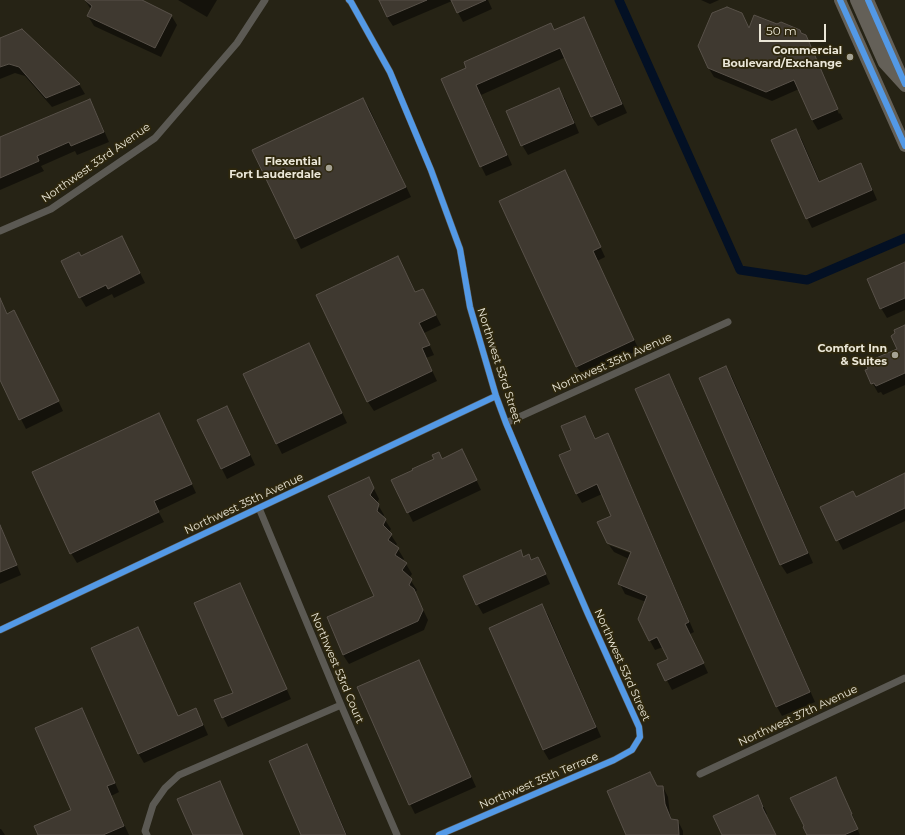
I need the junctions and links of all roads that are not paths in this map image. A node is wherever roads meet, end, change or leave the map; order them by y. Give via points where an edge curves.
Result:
1 (265, 0) edge
2 (349, 0) edge
3 (840, 0) edge
4 (856, 0) edge
5 (868, 0) edge
6 (905, 85) edge
7 (905, 146) edge
8 (0, 231) edge
9 (728, 322) dead end
10 (496, 396) junction
11 (506, 424) junction
12 (259, 508) junction
13 (0, 630) edge
14 (905, 678) edge
15 (340, 705) junction
16 (640, 737) joint
17 (700, 774) dead end
18 (146, 833) edge
19 (397, 835) edge
20 (438, 835) edge

1 - 8 street, Northwest 33rd Avenue via 238,43 155,138 51,209
2 - 10 street, Northwest 53rd Street via 390,72 436,182 460,249 470,307
3 - 7 highway
4 - 6 highway via 884,63
5 - 6 highway
9 - 11 street, Northwest 35th Avenue
10 - 11 street, Northwest 53rd Street
10 - 12 street, Northwest 35th Avenue
11 - 16 street, Northwest 53rd Street via 639,727
12 - 13 street, Northwest 35th Avenue
12 - 15 street, Northwest 53rd Court
14 - 17 street, Northwest 37th Avenue
15 - 18 street via 179,775 165,788 153,805
15 - 19 street, Northwest 53rd Court
16 - 20 street, Northwest 35th Terrace via 632,750 614,760

